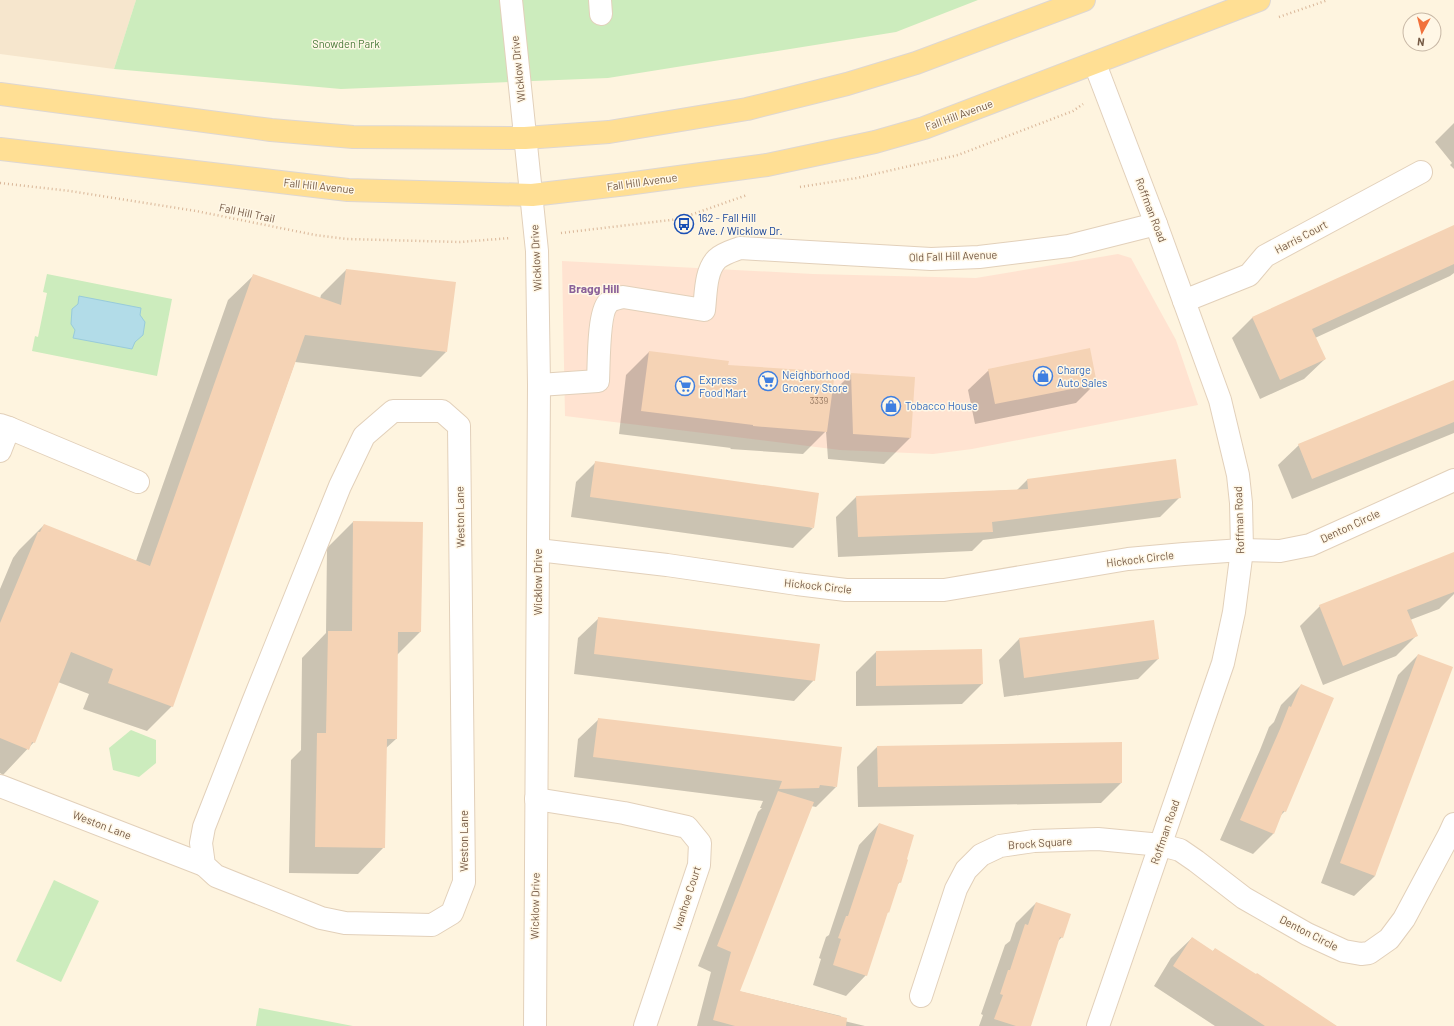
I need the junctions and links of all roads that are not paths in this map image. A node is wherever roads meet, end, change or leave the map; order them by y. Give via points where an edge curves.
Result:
1 (511, 0) edge
2 (1084, 0) edge
3 (1259, 0) edge
4 (1094, 64) junction
5 (0, 94) edge
6 (524, 138) junction
7 (0, 149) edge
8 (1421, 172) dead end
9 (532, 195) junction
10 (1156, 224) junction
11 (1184, 301) junction
12 (539, 385) junction
13 (4, 426) edge
14 (0, 451) edge
15 (1454, 480) edge
16 (138, 482) dead end
17 (538, 550) junction
18 (1242, 550) junction
19 (0, 786) edge
20 (536, 799) junction
21 (1454, 824) edge
22 (1161, 845) junction
23 (204, 865) junction
24 (921, 996) dead end
25 (535, 1026) edge
26 (645, 1026) edge
27 (1098, 1026) edge

1 - 6 street, WIcklow Drive
2 - 6 main road via 916,63 847,84 747,109 609,132
3 - 4 main road, Fall Hill Avenue
4 - 9 main road, Fall Hill Avenue via 924,128 875,142 767,165
4 - 10 street, Roffman Road
5 - 6 main road via 271,130 353,137
6 - 9 street, Wicklow Drive
7 - 9 main road, Fall Hill Avenue via 348,190
8 - 11 street, Harris Court via 1265,256 1249,275
9 - 12 street, Wicklow Drive via 537,251
10 - 11 street, Roffman Road
10 - 12 street, Old Fall Hill Avenue via 1069,246 931,260 740,248 717,259 710,270 704,310 623,297 615,298 609,302 602,317 598,381
11 - 18 street, Roffman Road via 1220,400 1238,475
12 - 17 street, Wicklow Drive
13 - 14 street
13 - 16 street
15 - 18 street, Denton Circle via 1310,545 1280,551
17 - 18 street, Hickock Circle via 846,590 944,590 1128,559
17 - 20 street, Wicklow Drive
18 - 22 street, Roffman Road via 1234,612 1223,663
19 - 23 street, Weston Lane
20 - 25 street, Wicklow Drive
20 - 26 street, Ivanhoe Court via 624,813 687,827 700,843 699,865
21 - 22 street, Denton Circle via 1404,919 1389,939 1369,952 1361,954 1344,951 1307,934 1244,898 1180,850
22 - 24 street, Brock Square via 1098,839 1034,841 1000,846 981,855 966,870 956,889
22 - 27 street, Roffman Road
23 - 23 street, Weston Lane via 216,876 321,918 345,923 432,925 452,913 464,882 459,426 442,411 393,411 364,436 340,486 204,827 201,843

